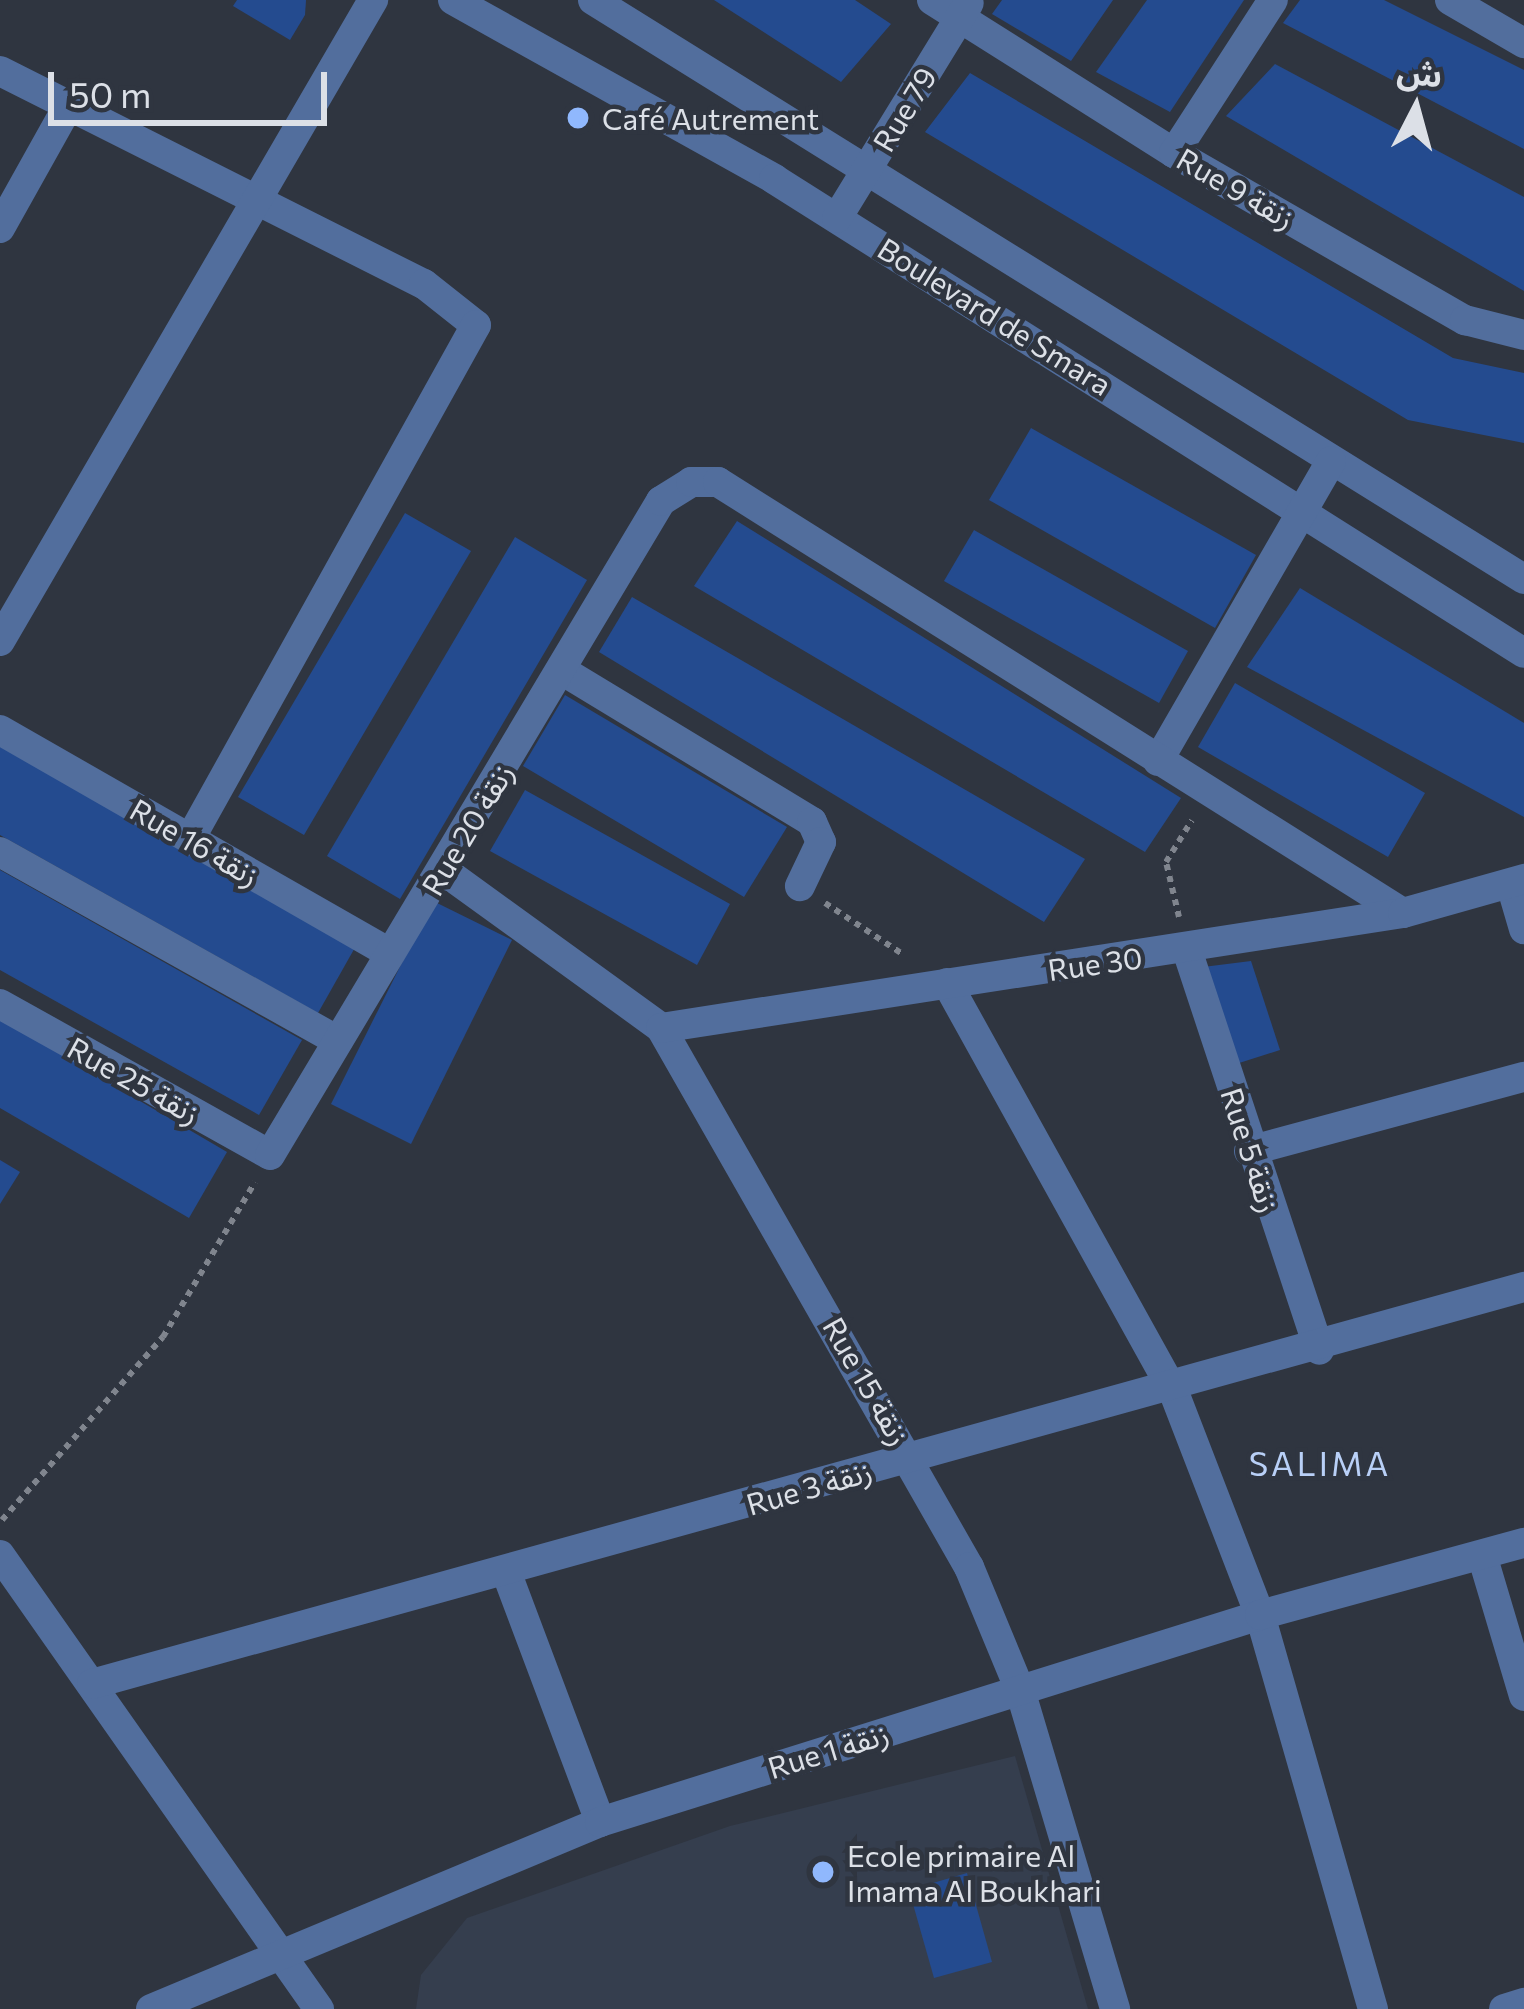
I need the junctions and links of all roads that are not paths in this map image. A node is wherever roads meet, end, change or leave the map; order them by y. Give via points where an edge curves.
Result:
1 (373, 0) edge
2 (453, 0) edge
3 (593, 0) edge
4 (932, 0) edge
5 (1273, 0) edge
6 (1450, 0) edge
7 (965, 9) edge
8 (1524, 43) edge
9 (0, 71) edge
10 (66, 110) junction
11 (1174, 153) junction
12 (867, 171) junction
13 (256, 202) junction
14 (837, 218) junction
15 (0, 228) edge
16 (1524, 335) edge
17 (1331, 461) junction
18 (1306, 511) junction
19 (1524, 579) edge
20 (0, 641) edge
21 (1524, 653) edge
22 (563, 670) junction
23 (0, 730) edge
24 (1158, 761) junction
25 (190, 839) junction
26 (0, 852) edge
27 (443, 870) junction
28 (1518, 884) edge
29 (800, 886) road end
30 (1403, 913) junction
31 (1524, 929) edge
32 (1187, 950) junction
33 (390, 953) junction
34 (946, 983) junction
35 (0, 1004) edge
36 (661, 1028) junction
37 (338, 1041) junction
38 (1524, 1077) edge
39 (1250, 1151) junction
40 (269, 1155) joint
41 (1524, 1287) edge
42 (1318, 1349) junction
43 (1173, 1390) junction
44 (912, 1457) junction
45 (1524, 1543) edge
46 (0, 1555) edge
47 (1482, 1556) junction
48 (507, 1574) junction
49 (1260, 1615) junction
50 (92, 1684) junction
51 (1021, 1690) junction
52 (1524, 1696) edge
53 (600, 1822) junction
54 (282, 1951) junction
55 (1524, 2003) edge
56 (151, 2009) edge
57 (319, 2009) edge
58 (1115, 2009) edge
59 (1373, 2009) edge
60 (1504, 2009) edge

1 - 13 street
2 - 14 street, Boulevard de Smara
3 - 12 street, Boulevard de Smara
4 - 7 street, Rue 9 زنقة
5 - 11 street
6 - 8 street
7 - 11 street, Rue 9 زنقة
7 - 12 street, Rue 79
9 - 10 street
10 - 13 street
10 - 15 street
11 - 16 street, Rue 9 زنقة via 1466,320
12 - 14 street, Rue 79
12 - 17 street, Boulevard de Smara
13 - 20 street
13 - 25 street via 424,284 476,325
14 - 18 street, Boulevard de Smara
17 - 18 street
17 - 19 street, Boulevard de Smara
18 - 21 street, Boulevard de Smara
18 - 24 street
22 - 24 street, Rue 20 زنقة via 661,501 691,482 718,482
22 - 27 street, Rue 20 زنقة
22 - 29 street via 812,822 821,842
23 - 25 street, Rue 16 زنقة
24 - 30 street
25 - 33 street, Rue 16 زنقة
26 - 37 street
27 - 33 street, Rue 20 زنقة
27 - 36 street, Rue 15 زنقة
28 - 30 street, Rue 30
28 - 31 street
30 - 32 street, Rue 30
32 - 34 street, Rue 30
32 - 39 street, Rue 5 زنقة
33 - 37 street, Rue 20 زنقة
34 - 36 street, Rue 30
34 - 43 street
35 - 40 street, Rue 25 زنقة
36 - 44 street, Rue 15 زنقة
37 - 40 street, Rue 20 زنقة
38 - 39 street
39 - 42 street, Rue 5 زنقة
41 - 42 street, Rue 3 زنقة
42 - 43 street, Rue 3 زنقة
43 - 44 street, Rue 3 زنقة
43 - 49 street
44 - 48 street, Rue 3 زنقة
44 - 51 street, Rue 15 زنقة
45 - 47 street, Rue 1 زنقة
46 - 50 street
47 - 49 street, Rue 1 زنقة
47 - 52 street
48 - 50 street, Rue 3 زنقة
48 - 53 street
49 - 51 street, Rue 1 زنقة
49 - 59 street
50 - 54 street
51 - 53 street, Rue 1 زنقة
51 - 58 street, Rue 15 زنقة
53 - 54 street, Rue 1 زنقة
54 - 56 street, Rue 1 زنقة
54 - 57 street
55 - 60 street

